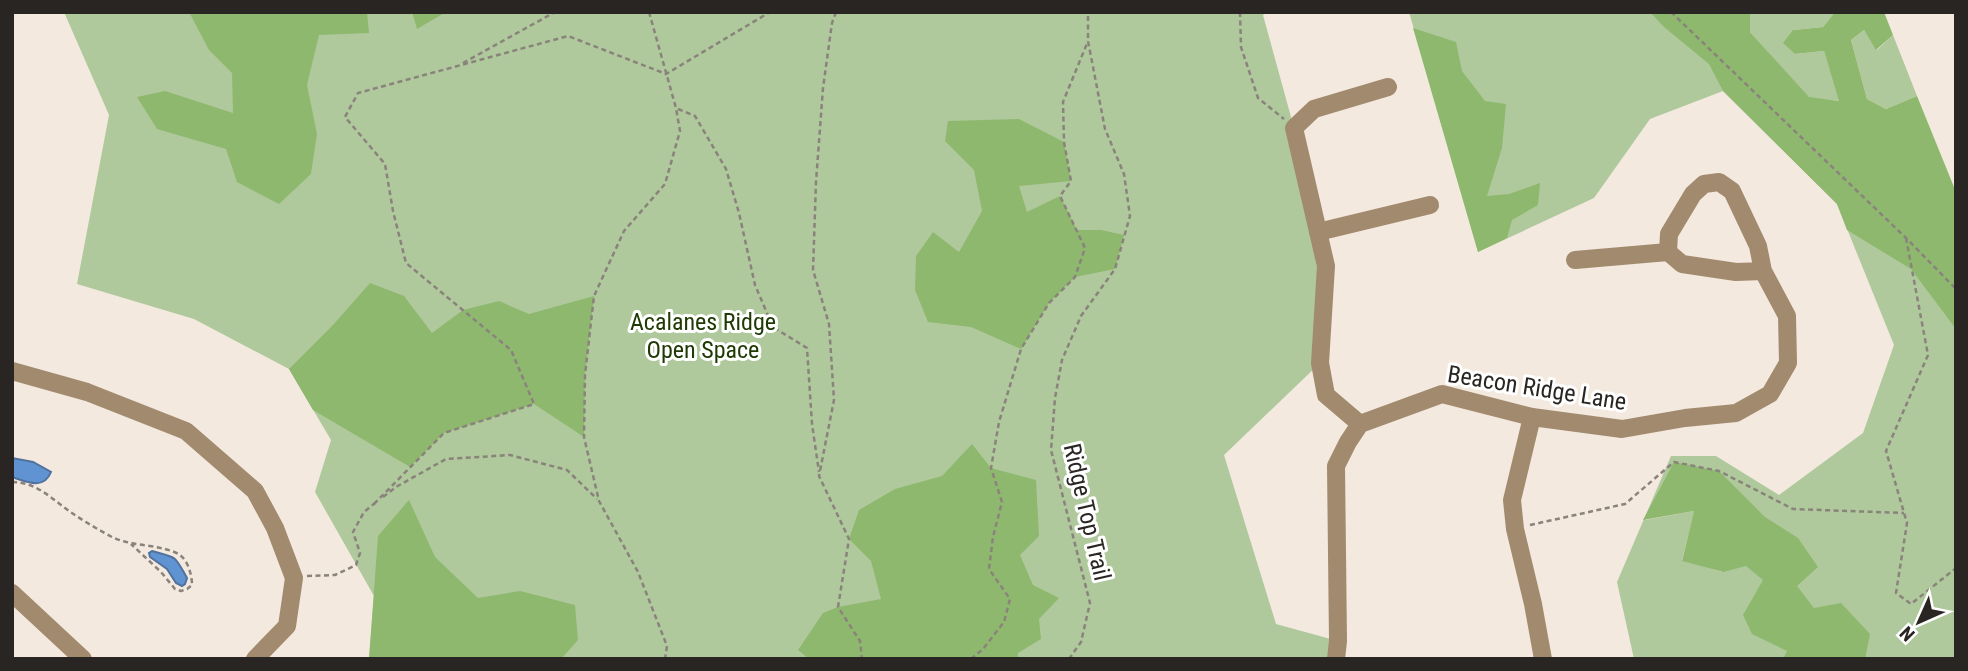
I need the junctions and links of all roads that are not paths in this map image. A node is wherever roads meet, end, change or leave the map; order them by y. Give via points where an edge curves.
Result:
1 (1388, 87) dead end
2 (1430, 205) dead end
3 (1318, 232) junction
4 (1668, 252) junction
5 (1575, 260) dead end
6 (1763, 271) junction
7 (12, 371) edge
8 (1532, 417) junction
9 (1360, 424) junction
10 (12, 593) edge
11 (83, 659) edge
12 (256, 659) edge
13 (1336, 659) edge
14 (1543, 659) edge

1 - 3 street via 1314,109 1294,128
2 - 3 street
3 - 9 street via 1326,266 1320,363 1326,394
4 - 5 street
4 - 6 street via 1682,264
4 - 6 street, Beacon Ridge Lane via 1669,234 1693,194 1704,184 1719,183 1732,191 1758,246
6 - 8 street, Beacon Ridge Lane via 1787,316 1788,363 1770,394 1736,413 1622,429
7 - 12 street via 87,392 186,431 255,491 294,578 287,626
8 - 9 street, Beacon Ridge Lane via 1443,394
8 - 14 street via 1512,500 1514,529
9 - 13 street via 1336,466
10 - 11 street

